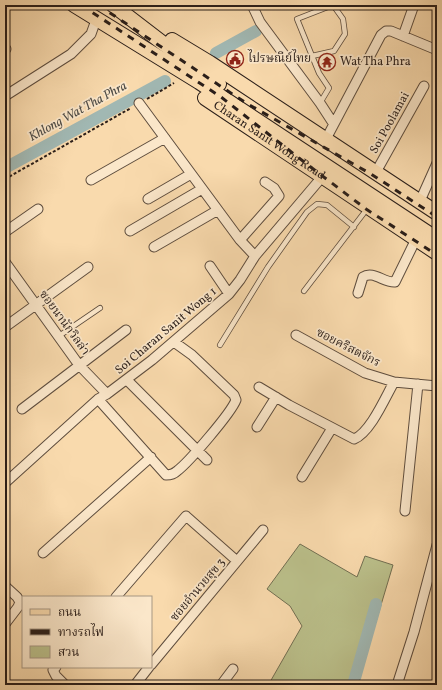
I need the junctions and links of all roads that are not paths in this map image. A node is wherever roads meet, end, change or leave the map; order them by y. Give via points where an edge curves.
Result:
1 (74, 5) edge
2 (113, 5) edge
3 (252, 5) edge
4 (333, 5) edge
5 (414, 5) edge
6 (100, 22) junction
7 (402, 36) junction
8 (437, 50) edge
9 (312, 56) junction
10 (424, 86) dead end
11 (5, 96) edge
12 (139, 103) road end
13 (320, 103) junction
14 (333, 123) junction
15 (165, 138) junction
16 (326, 139) junction
17 (437, 163) edge
18 (376, 172) junction
19 (191, 174) junction
20 (322, 177) junction
21 (91, 180) dead end
22 (265, 182) dead end
23 (202, 189) junction
24 (148, 199) dead end
25 (420, 201) junction
26 (368, 208) junction
27 (38, 209) dead end
28 (218, 210) junction
29 (437, 213) edge
30 (354, 227) junction
31 (437, 228) edge
32 (130, 231) dead end
33 (5, 232) edge
34 (416, 239) junction
35 (437, 239) edge
36 (240, 240) junction
37 (154, 247) dead end
38 (437, 253) edge
39 (255, 256) junction
40 (5, 262) edge
41 (210, 266) dead end
42 (88, 267) dead end
43 (304, 291) dead end
44 (358, 293) dead end
45 (229, 294) junction
46 (35, 305) junction
47 (100, 308) dead end
48 (5, 327) edge
49 (126, 330) dead end
50 (296, 334) dead end
51 (59, 336) junction
52 (174, 342) junction
53 (220, 345) dead end
54 (79, 365) junction
55 (127, 380) junction
56 (394, 382) junction
57 (418, 384) junction
58 (437, 386) edge
59 (259, 387) dead end
60 (107, 394) junction
61 (276, 397) junction
62 (98, 399) junction
63 (22, 409) dead end
64 (257, 427) dead end
65 (332, 428) junction
66 (198, 450) junction
67 (152, 457) junction
68 (207, 460) dead end
69 (302, 477) dead end
70 (5, 483) edge
71 (405, 511) dead end
72 (263, 530) dead end
73 (437, 545) edge
74 (43, 553) dead end
75 (237, 561) junction
76 (5, 586) edge
77 (117, 596) edge
78 (5, 624) edge
79 (152, 664) edge
80 (55, 668) edge
81 (148, 668) edge
82 (233, 669) dead end
83 (65, 685) edge
84 (134, 685) edge
85 (221, 685) edge
86 (397, 685) edge

1 - 6 main road, Charan Sanit Wong Road
2 - 16 main road, Charan Sanit Wong Road via 210,63
2 - 31 main road, Charan Sanit Wong Road via 204,74
3 - 13 street via 260,22
4 - 9 lane via 344,19 345,34 334,51
4 - 9 lane via 297,19
5 - 7 street
6 - 11 street via 71,54
6 - 20 main road, Charan Sanit Wong Road via 179,81
6 - 35 main road, Charan Sanit Wong Road via 199,82
7 - 8 street
7 - 14 street via 391,31 381,35
9 - 13 lane via 329,88
10 - 18 street, Soi Poolamai
12 - 15 street
13 - 14 street
14 - 16 street
15 - 19 street
15 - 21 street
16 - 18 main road, Charan Sanit Wong Road
17 - 25 street
18 - 25 main road, Charan Sanit Wong Road
19 - 23 street
19 - 24 street
20 - 26 main road, Charan Sanit Wong Road
20 - 39 street, Soi Charan Sanit Wong 1
22 - 36 street via 274,188 279,196
23 - 28 street
23 - 32 street
25 - 29 main road, Charan Sanit Wong Road
26 - 30 lane
26 - 34 main road, Charan Sanit Wong Road
27 - 33 street
28 - 36 street
28 - 37 street
30 - 43 lane
30 - 53 lane via 327,205 317,204 307,212 268,267
34 - 38 main road, Charan Sanit Wong Road
34 - 44 street via 395,282 389,283 367,274 363,277
36 - 39 street
39 - 45 street, Soi Charan Sanit Wong 1
40 - 46 street, ซอยนานักวิลล่า
41 - 45 street
42 - 46 street
45 - 52 street, Soi Charan Sanit Wong 1
46 - 48 street
46 - 51 street, ซอยนานักวิลล่า
47 - 51 lane
49 - 54 street
50 - 56 street, ซอยคริสตจักร via 365,373
51 - 54 street, ซอยนานักวิลล่า
52 - 55 street, Soi Charan Sanit Wong 1
52 - 66 street via 192,355 235,398 234,404
54 - 60 street, ซอยนานักวิลล่า
54 - 63 street
55 - 60 street, Soi Charan Sanit Wong 1
55 - 66 street
56 - 57 street, ซอยคริสตจักร
56 - 65 street via 362,436 354,439
57 - 58 street, ซอยคริสตจักร
57 - 71 street
59 - 61 street
60 - 62 street, Soi Charan Sanit Wong 1
61 - 64 street
61 - 65 street
62 - 67 street
62 - 70 street, Soi Charan Sanit Wong 1
65 - 69 street
66 - 67 street via 171,475 166,475
66 - 68 street
67 - 74 street
72 - 75 street, ซอยอำนวยสุข 3
73 - 86 street
75 - 77 street via 186,516
75 - 79 street, ซอยอำนวยสุข 3
76 - 78 street via 20,602
80 - 83 street via 53,670 56,676
81 - 84 street, ซอยอำนวยสุข 3
82 - 85 street

